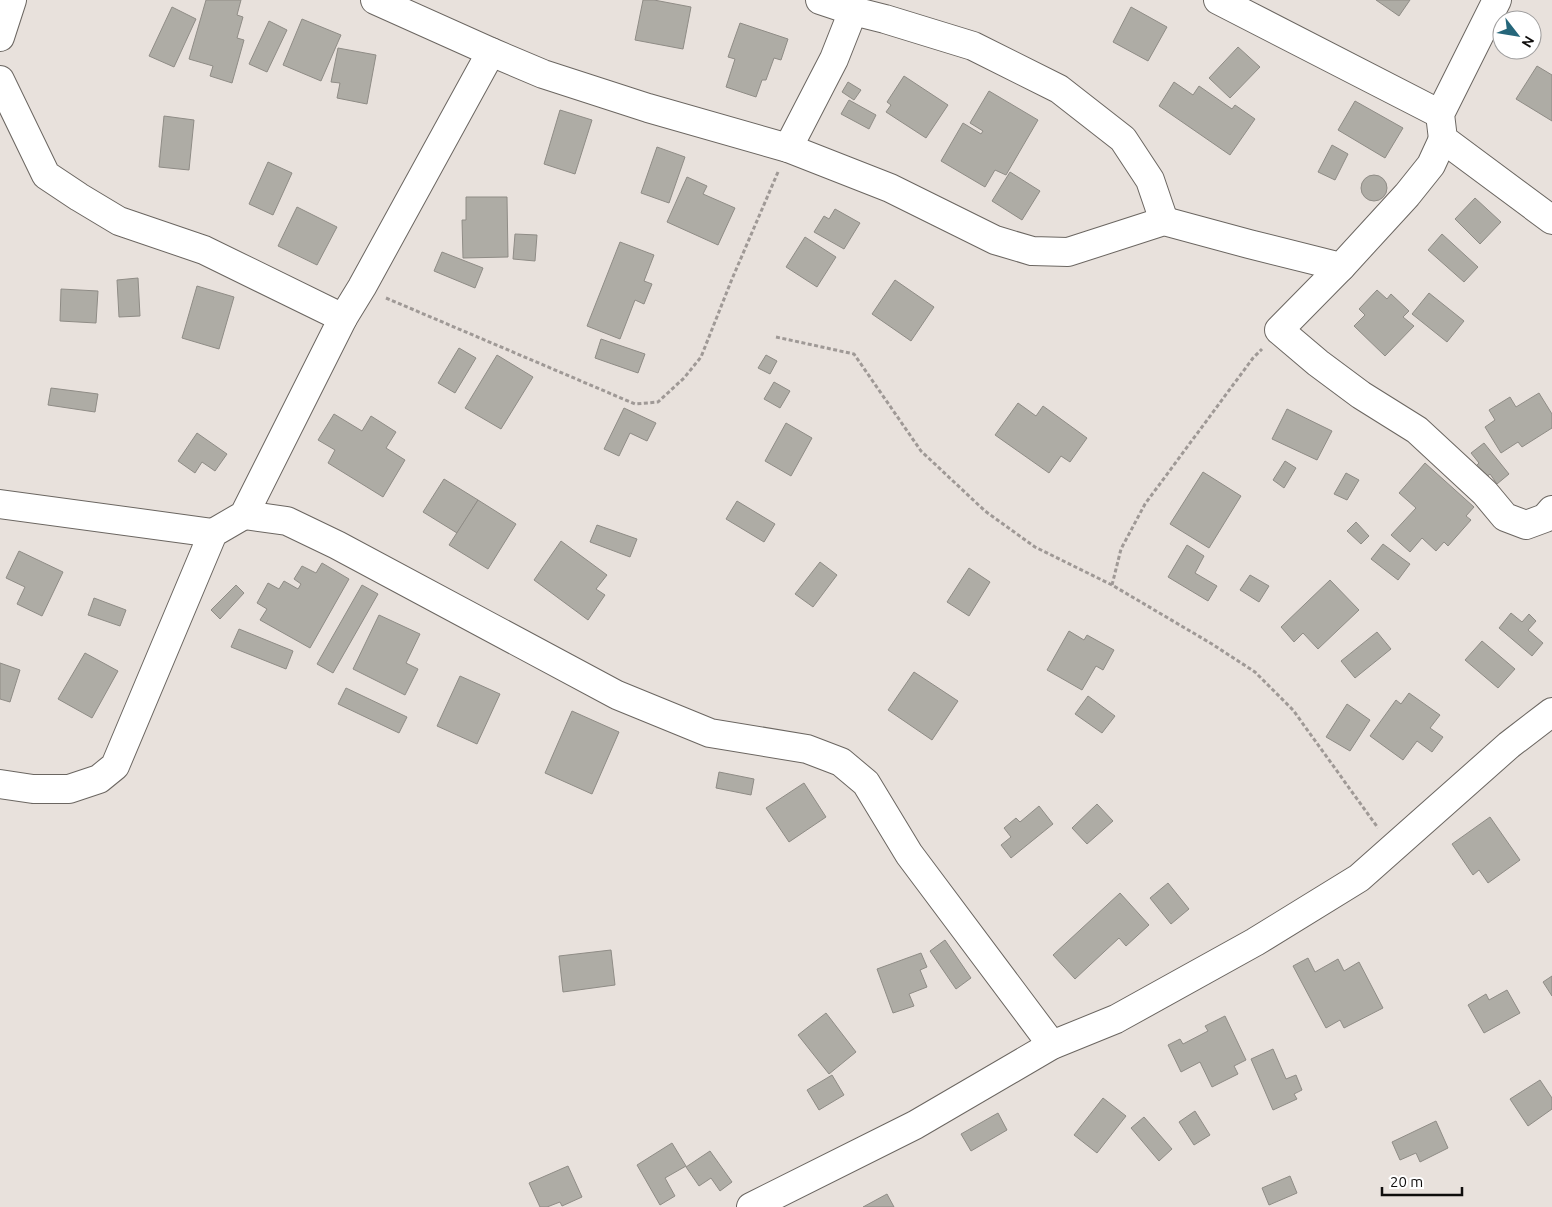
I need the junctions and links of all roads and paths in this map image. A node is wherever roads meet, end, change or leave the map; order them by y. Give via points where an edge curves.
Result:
1 (12, 0) edge
2 (375, 0) edge
3 (820, 0) edge
4 (1218, 0) edge
5 (1497, 0) edge
6 (853, 11) junction
7 (0, 36) edge
8 (492, 52) junction
9 (0, 80) edge
10 (1442, 126) junction
11 (788, 148) junction
12 (1552, 220) edge
13 (1164, 221) junction
14 (1342, 267) junction
15 (362, 287) junction
16 (343, 318) junction
17 (1279, 330) junction
18 (776, 337) dead end
19 (0, 504) edge
20 (1552, 510) edge
21 (244, 515) junction
22 (213, 533) junction
23 (1112, 585) junction
24 (1551, 716) edge
25 (0, 784) edge
26 (1392, 848) junction
27 (1052, 1045) junction
28 (751, 1207) edge

1 - 7 street
2 - 8 street
3 - 6 street
4 - 10 street
5 - 10 street
6 - 11 street via 834,59
6 - 13 street via 974,46 1059,89 1123,139 1150,180
8 - 11 street via 544,74 648,108
8 - 15 street
9 - 16 street via 46,175 119,221 204,250
10 - 12 street
10 - 14 street via 1431,165
11 - 13 street via 890,188 995,240 1032,251 1068,252
11 - 15 path via 701,357 658,402 635,404
13 - 14 street
14 - 17 street
15 - 16 street
16 - 21 street
17 - 20 street via 1361,395 1416,430 1485,493 1505,516 1526,525 1544,518
17 - 23 path via 1253,358 1145,504 1121,549
18 - 23 path via 854,354 921,451 985,511 1035,546
19 - 22 street
21 - 22 street
21 - 27 street via 296,525 617,695 710,733 807,749 841,762 866,784 909,854
22 - 25 street via 115,766 99,779 69,790
23 - 26 path via 1255,672 1293,710
24 - 26 street via 1509,745
26 - 27 street via 1359,878 1255,942 1116,1019
27 - 28 street via 915,1125

